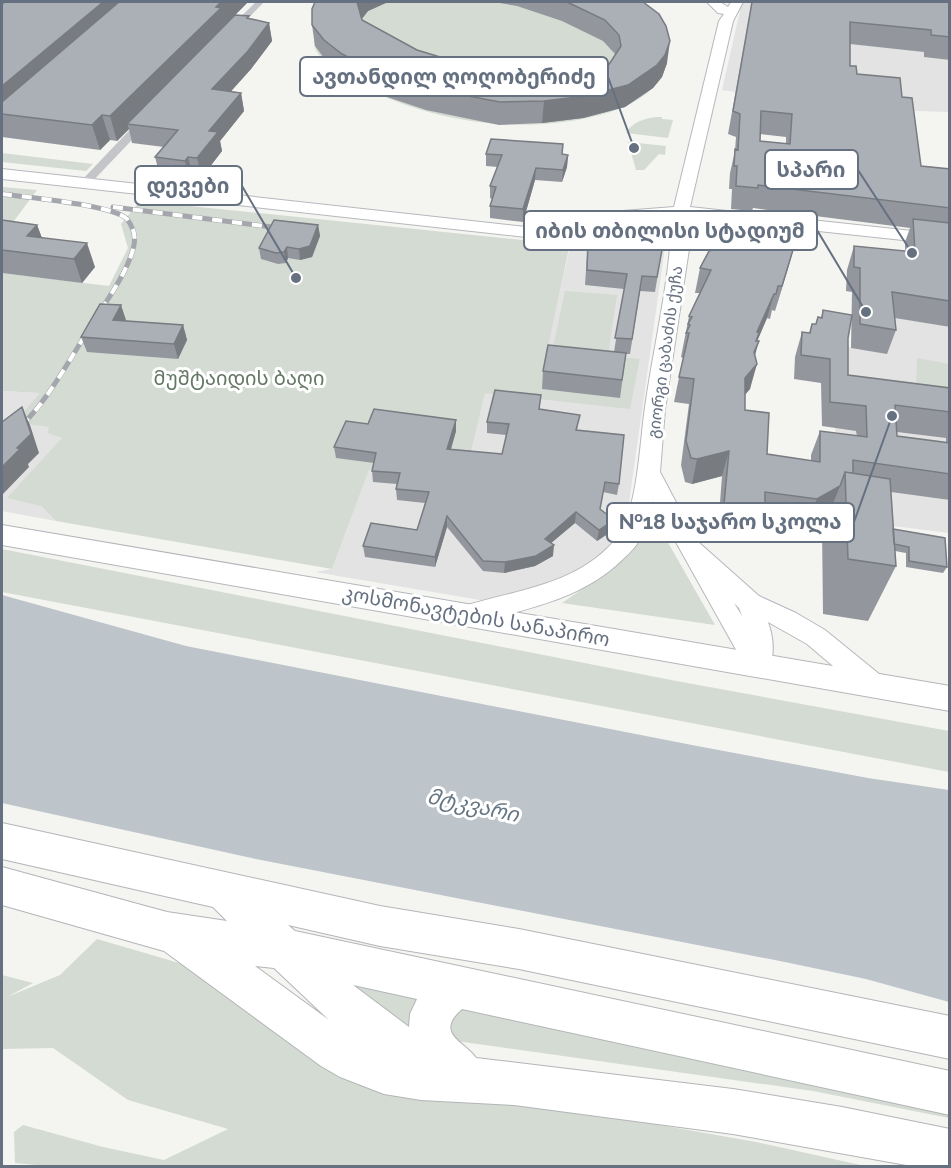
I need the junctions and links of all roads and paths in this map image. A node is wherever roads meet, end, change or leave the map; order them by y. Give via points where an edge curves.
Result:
1 (260, 2) edge
2 (737, 2) edge
3 (721, 9) edge
4 (227, 36) edge
5 (152, 113) edge
6 (2, 174) edge
7 (85, 183) junction
8 (681, 212) junction
9 (825, 226) junction
10 (950, 240) edge
11 (680, 247) junction
12 (649, 472) junction
13 (2, 536) edge
14 (688, 546) junction
15 (750, 603) junction
16 (467, 615) junction
17 (727, 615) junction
18 (758, 666) junction
19 (875, 686) junction
20 (950, 699) edge
21 (8, 844) edge
22 (2, 886) edge
23 (224, 891) junction
24 (167, 932) junction
25 (287, 950) junction
26 (458, 987) junction
27 (950, 1038) edge
28 (468, 1073) junction
29 (950, 1093) edge
30 (950, 1152) edge

1 - 4 street
2 - 3 main road, გიორგი ცაბაძის ქუჩა
3 - 8 main road, გიორგი ცაბაძის ქუჩა
5 - 7 street
6 - 7 main road
7 - 8 main road via 526,232 597,218
8 - 9 main road
8 - 11 main road, გიორგი ცაბაძის ქუჩა
9 - 10 main road
9 - 11 main road via 719,226 689,238
11 - 12 main road, გიორგი ცაბაძის ქუჩა
12 - 14 main road
12 - 16 main road, გიორგი ცაბაძის ქუჩა via 628,540 606,561 577,581 548,594
13 - 16 main road, კოსმონავტების სანაპირო
14 - 15 main road
14 - 17 main road
15 - 17 main road via 750,615 745,618
15 - 18 main road via 761,639
15 - 19 main road via 816,637
16 - 18 main road, კოსმონავტების სანაპირო
17 - 18 main road
18 - 19 main road, კოსმონავტების სანაპირო
19 - 20 main road, კოსმონავტების სანაპირო
21 - 23 highway
22 - 24 highway
23 - 25 highway
23 - 27 highway
24 - 25 highway
24 - 28 highway via 227,970 318,1038 366,1066 410,1078
25 - 26 highway
25 - 28 highway via 389,1039 415,1054
26 - 28 highway via 442,996 429,1024 441,1058
26 - 29 highway
28 - 30 highway via 786,1119

